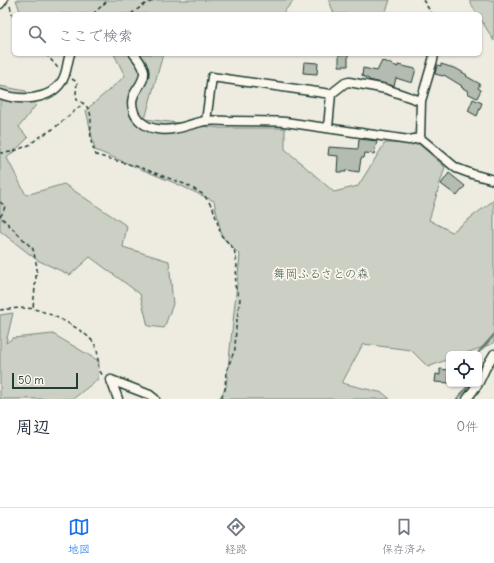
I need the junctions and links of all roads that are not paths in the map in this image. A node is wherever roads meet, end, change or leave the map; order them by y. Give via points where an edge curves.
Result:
1 (3, 0) edge
2 (0, 4) edge
3 (69, 56) edge
4 (135, 56) edge
5 (434, 56) edge
6 (0, 94) edge
7 (331, 94) junction
8 (421, 101) junction
9 (206, 121) junction
10 (328, 128) junction
11 (420, 138) junction
12 (494, 180) edge
13 (494, 354) edge
14 (482, 376) edge
15 (476, 387) edge
16 (118, 399) edge
17 (155, 399) edge
18 (468, 399) edge

1 - 2 street
3 - 6 street via 63,80 48,94 25,99
4 - 9 street via 144,72 143,79 131,100 133,110 140,121 158,130
5 - 8 street
7 - 8 street via 349,82 386,89
7 - 9 street via 212,77
7 - 10 street
8 - 11 street
9 - 10 street via 285,122
10 - 11 street via 408,140
11 - 12 street via 456,168
13 - 14 street
15 - 18 street
16 - 17 street via 111,380

